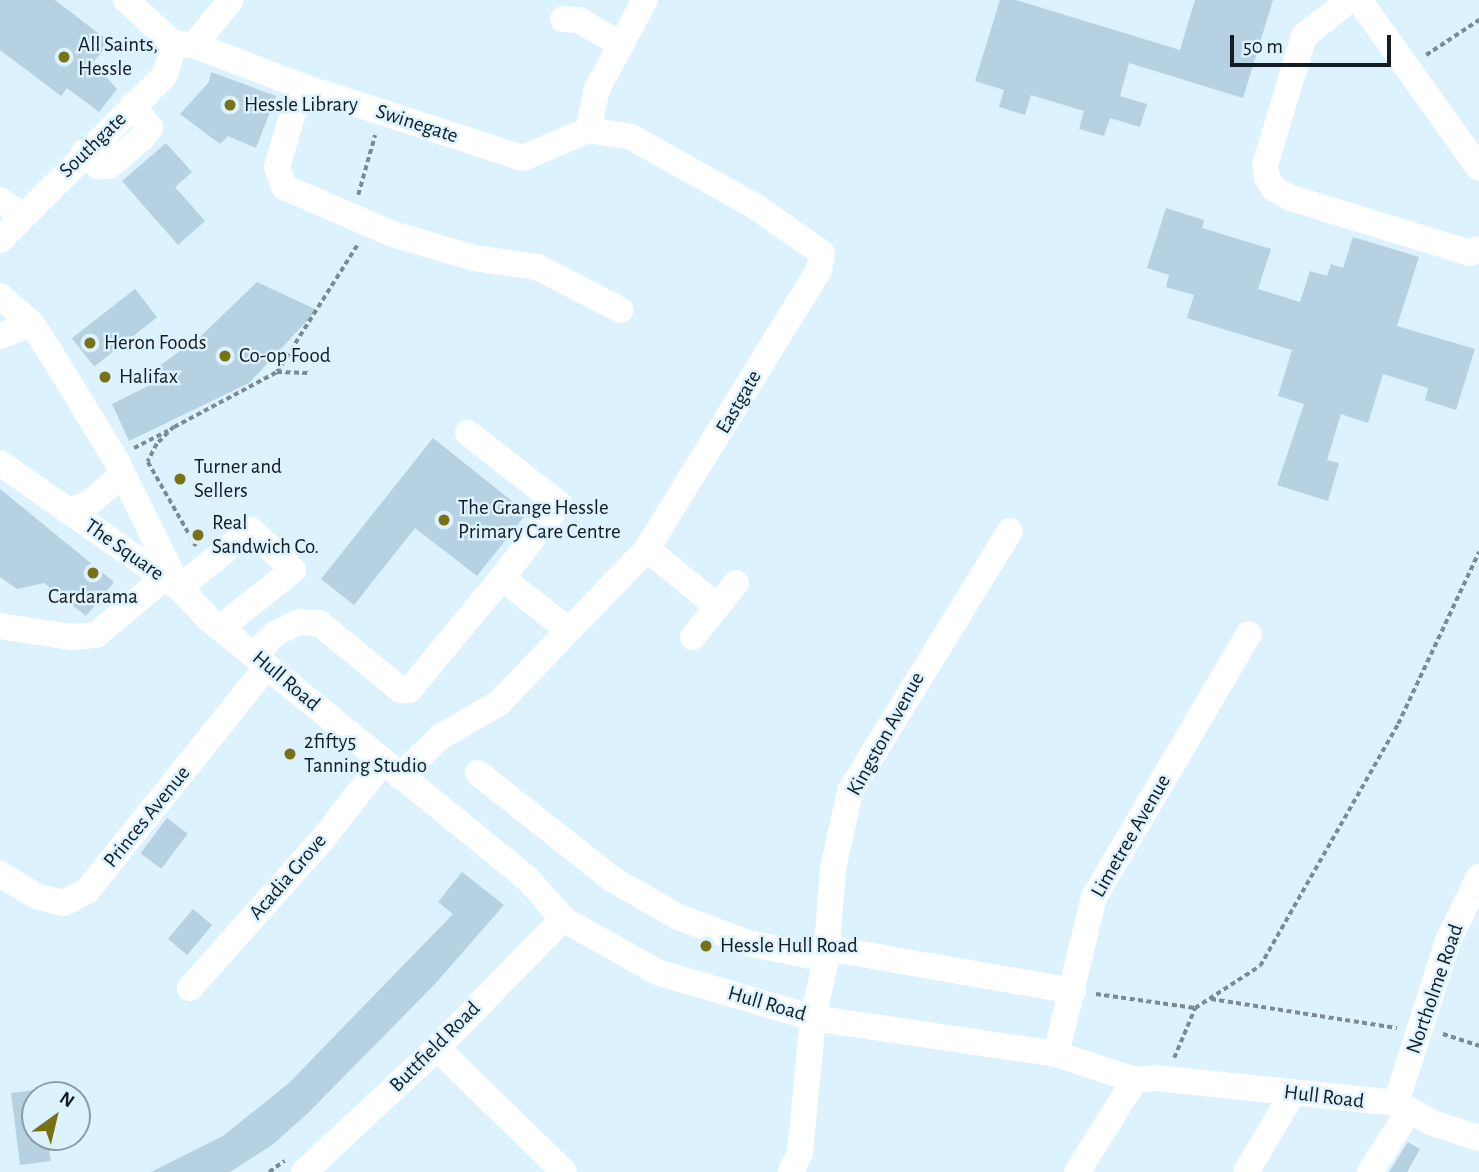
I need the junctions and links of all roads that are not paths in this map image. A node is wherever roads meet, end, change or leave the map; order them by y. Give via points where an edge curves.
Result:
1 (126, 0) edge
2 (230, 0) edge
3 (645, 0) edge
4 (1349, 0) edge
5 (1359, 0) edge
6 (563, 19) dead end
7 (184, 44) junction
8 (621, 45) junction
9 (300, 86) junction
10 (588, 130) junction
11 (1479, 168) edge
12 (0, 200) edge
13 (22, 216) junction
14 (0, 240) edge
15 (1479, 249) edge
16 (0, 296) edge
17 (621, 310) dead end
18 (32, 324) junction
19 (0, 336) edge
20 (468, 433) dead end
21 (0, 463) edge
22 (119, 466) junction
23 (68, 511) junction
24 (1010, 531) dead end
25 (647, 549) junction
26 (502, 578) junction
27 (172, 583) junction
28 (736, 583) dead end
29 (717, 606) junction
30 (0, 626) edge
31 (219, 628) junction
32 (568, 630) junction
33 (1249, 634) dead end
34 (693, 637) dead end
35 (261, 661) junction
36 (391, 769) junction
37 (478, 773) dead end
38 (0, 874) edge
39 (1479, 877) edge
40 (563, 919) junction
41 (827, 954) junction
42 (190, 988) dead end
43 (1073, 991) junction
44 (813, 1018) junction
45 (437, 1048) junction
46 (1056, 1054) junction
47 (1135, 1080) junction
48 (1293, 1093) junction
49 (1402, 1107) junction
50 (1479, 1138) edge
51 (307, 1171) edge
52 (564, 1172) edge
53 (790, 1172) edge
54 (1077, 1172) edge
55 (1245, 1172) edge
56 (1370, 1172) edge

1 - 7 street, Swinegate
2 - 7 street
3 - 8 street
4 - 15 street via 1304,36 1275,131 1267,177 1274,189 1291,198 1470,253
5 - 11 street
6 - 8 street via 579,20
7 - 9 street, Swinegate
7 - 13 street, Southgate via 165,75
8 - 10 street via 597,89
9 - 10 street, Swinegate via 523,158
9 - 17 street via 277,167 284,187 369,225 474,257 537,267
10 - 25 street, Eastgate via 631,137 667,155 804,236 822,253 820,270
12 - 13 street
13 - 14 street, Southgate
16 - 18 street, The Square
18 - 19 street
18 - 22 street, The Square
20 - 26 street via 559,504
21 - 23 street, The Square
22 - 23 street, The Square via 88,504
22 - 27 street, The Square
23 - 27 street, The Square
24 - 41 street, Kingston Avenue via 850,791 833,869
25 - 29 street
25 - 32 street, Eastgate
26 - 32 street
26 - 35 street via 409,690 401,690 319,623 299,622 275,634
27 - 30 street via 96,635 72,637
27 - 31 street, Hull Road
27 - 31 street via 251,530 293,570
28 - 29 street
29 - 34 street
31 - 35 street, Hull Road
32 - 36 street, Eastgate via 499,703
33 - 43 street, Limetree Avenue via 1094,897
35 - 36 street, Hull Road
35 - 38 street, Princes Avenue via 87,891 64,903 36,896
36 - 40 street, Hull Road via 527,878
36 - 42 street, Acadia Grove
37 - 41 street via 612,879 678,917 748,943
39 - 49 street, Northolme Road via 1448,941
40 - 44 street, Hull Road via 657,972
40 - 45 street, Buttfield Road
41 - 43 street
41 - 44 street, Kingston Avenue
43 - 46 street, Limetree Avenue
44 - 46 street, Hull Road
44 - 53 street, Kingston Avenue via 800,1153
45 - 51 street, Buttfield Road
45 - 52 street
46 - 47 street, Hull Road
47 - 48 street, Hull Road
47 - 54 street
48 - 49 street, Hull Road
48 - 55 street
49 - 50 street, Hull Road
49 - 56 street, Northolme Road

